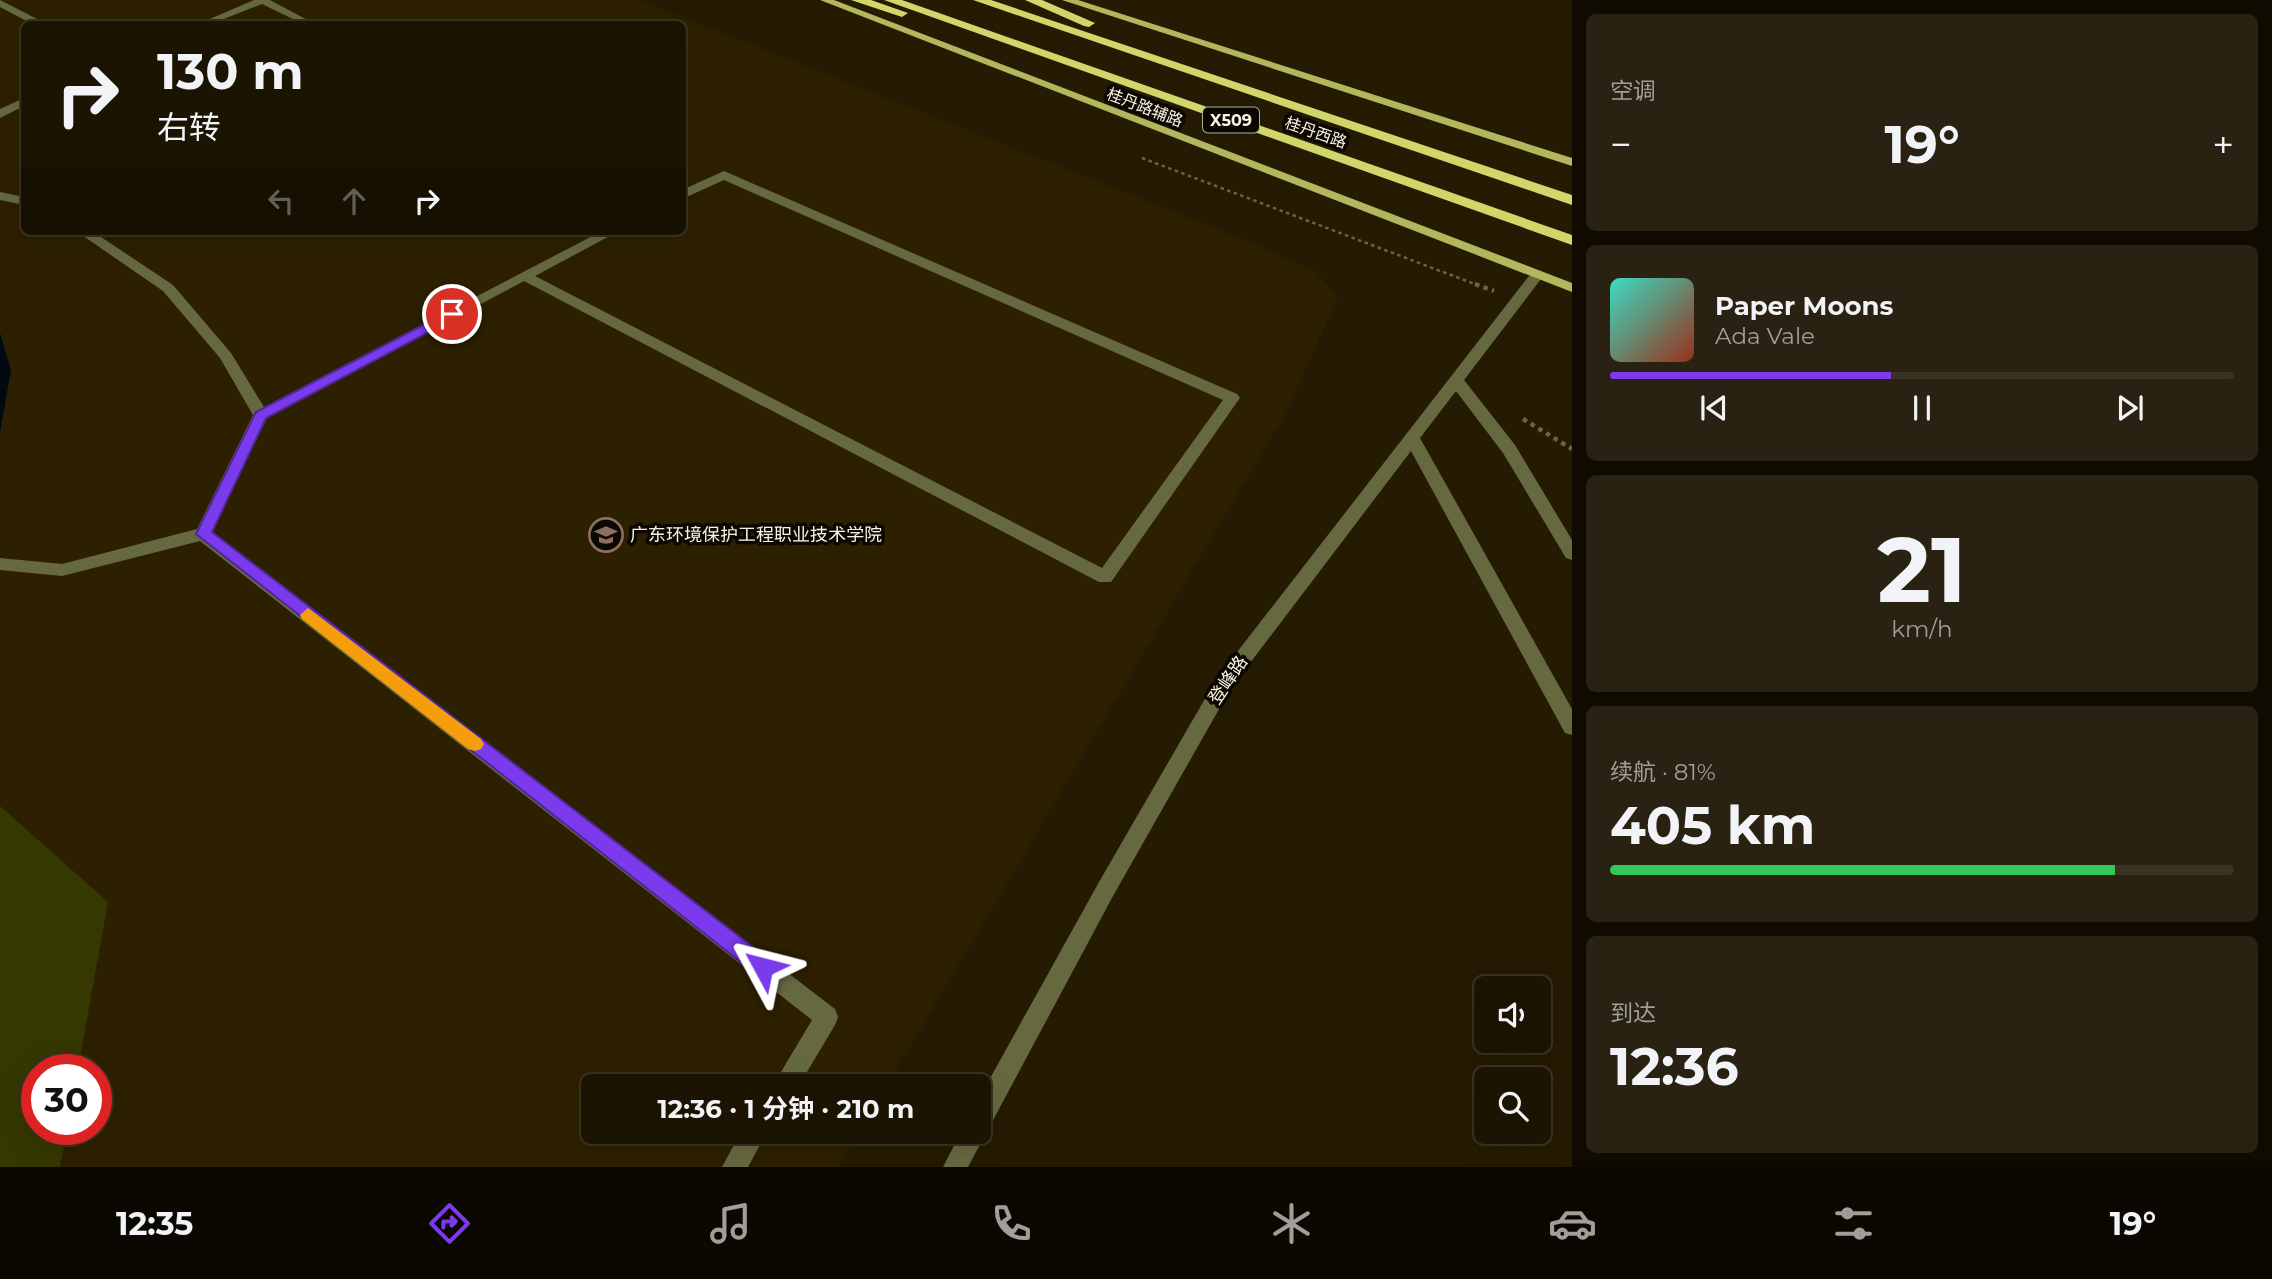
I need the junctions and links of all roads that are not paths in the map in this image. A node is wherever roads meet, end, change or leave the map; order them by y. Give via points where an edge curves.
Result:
1 (262, 0) edge
2 (825, 0) edge
3 (858, 0) edge
4 (890, 0) edge
5 (979, 0) edge
6 (1031, 0) edge
7 (1067, 0) edge
8 (0, 3) edge
9 (33, 21) edge
10 (210, 21) edge
11 (304, 21) edge
12 (1055, 59) junction
13 (21, 104) edge
14 (0, 114) edge
15 (1319, 115) junction
16 (1572, 162) edge
17 (686, 193) edge
18 (0, 196) edge
19 (21, 200) edge
20 (1572, 200) edge
21 (89, 235) edge
22 (604, 235) edge
23 (1572, 240) edge
24 (1537, 275) junction
25 (524, 276) junction
26 (1572, 288) edge
27 (1456, 380) junction
28 (261, 415) junction
29 (1412, 438) junction
30 (203, 534) junction
31 (1572, 554) edge
32 (0, 564) edge
33 (1572, 727) edge
34 (792, 1074) edge
35 (991, 1100) edge
36 (748, 1144) edge
37 (967, 1144) edge
38 (734, 1167) edge
39 (955, 1167) edge

1 - 10 street
1 - 11 street
2 - 24 main road, 桂丹路辅路
3 - 12 highway
4 - 12 highway, 桂丹西路 / X509
5 - 15 highway, 桂丹西路 / X509
6 - 15 highway
7 - 16 main road
8 - 9 street
12 - 23 highway, 桂丹西路 / X509
13 - 14 street
15 - 20 highway, 桂丹西路 / X509
17 - 25 street via 724,175 1232,397 1105,577
18 - 19 street
21 - 28 street via 168,288 226,356
22 - 25 street
24 - 26 main road, 桂丹路辅路
24 - 27 street, 登峰路
25 - 28 street
27 - 29 street, 登峰路
27 - 31 street via 1509,449
28 - 30 street
29 - 33 street
29 - 35 street, 登峰路 via 1224,683
30 - 32 street via 62,570
30 - 34 street via 827,1017
36 - 38 street
37 - 39 street

